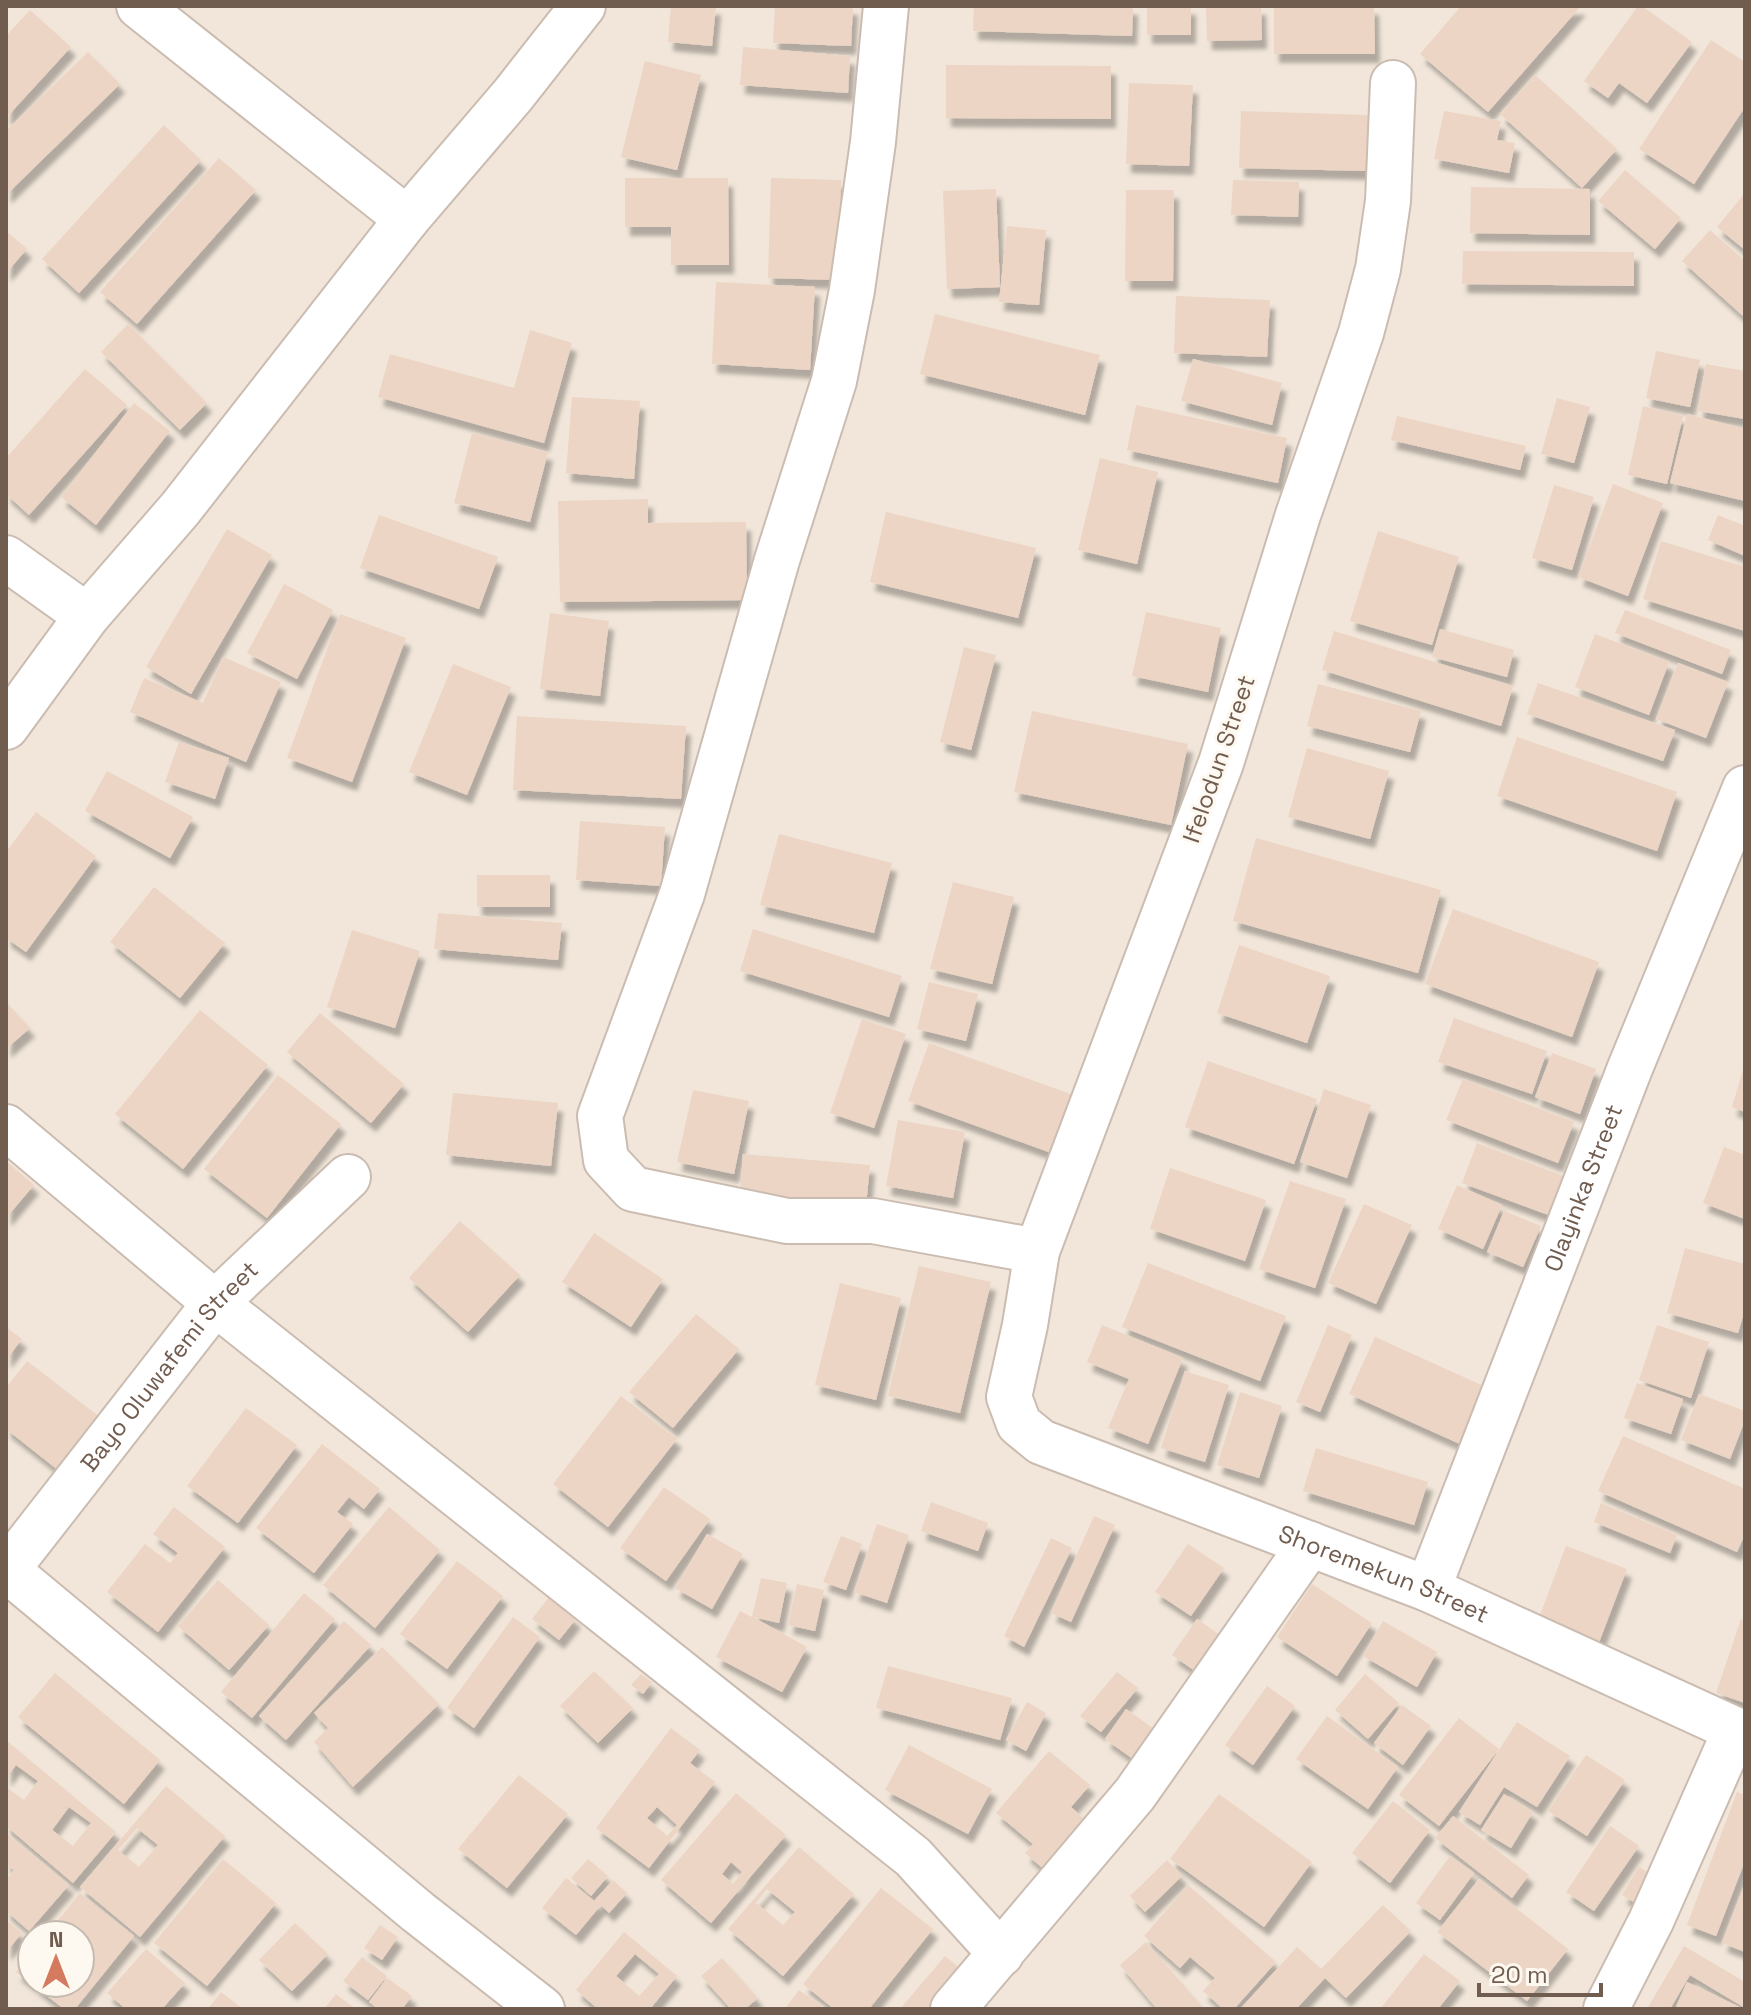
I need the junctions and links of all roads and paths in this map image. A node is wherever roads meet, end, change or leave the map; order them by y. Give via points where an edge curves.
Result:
1 (139, 6) edge
2 (583, 6) edge
3 (886, 6) edge
4 (1393, 83) dead end
5 (407, 219) junction
6 (6, 558) edge
7 (87, 616) junction
8 (6, 727) edge
9 (1745, 788) edge
10 (6, 1127) edge
11 (348, 1177) dead end
12 (1037, 1251) junction
13 (215, 1303) junction
14 (1019, 1424) joint
15 (1310, 1544) junction
16 (6, 1571) edge
17 (1428, 1589) junction
18 (1740, 1733) edge
19 (1001, 1954) junction
20 (542, 2009) edge
21 (953, 2009) edge
22 (1606, 2009) edge

1 - 5 street
2 - 5 street
3 - 12 street via 871,157 834,381 682,894 600,1116 606,1160 633,1189 787,1221 873,1221
4 - 12 street, Ifelodun Street via 1388,201 1361,333 1221,763
5 - 7 street via 180,509
6 - 7 street
7 - 8 street
9 - 17 street, Olayinka Street
10 - 13 street
11 - 13 street, Bayo Oluwafemi Street
12 - 14 street, Ifelodun Street via 1009,1397
13 - 16 street, Bayo Oluwafemi Street
13 - 19 street via 913,1857
14 - 15 street, Shoremekun Street via 1041,1442
15 - 17 street, Shoremekun Street
15 - 19 street via 1135,1794
16 - 20 street
17 - 18 street, Shoremekun Street
18 - 22 street
19 - 21 street

